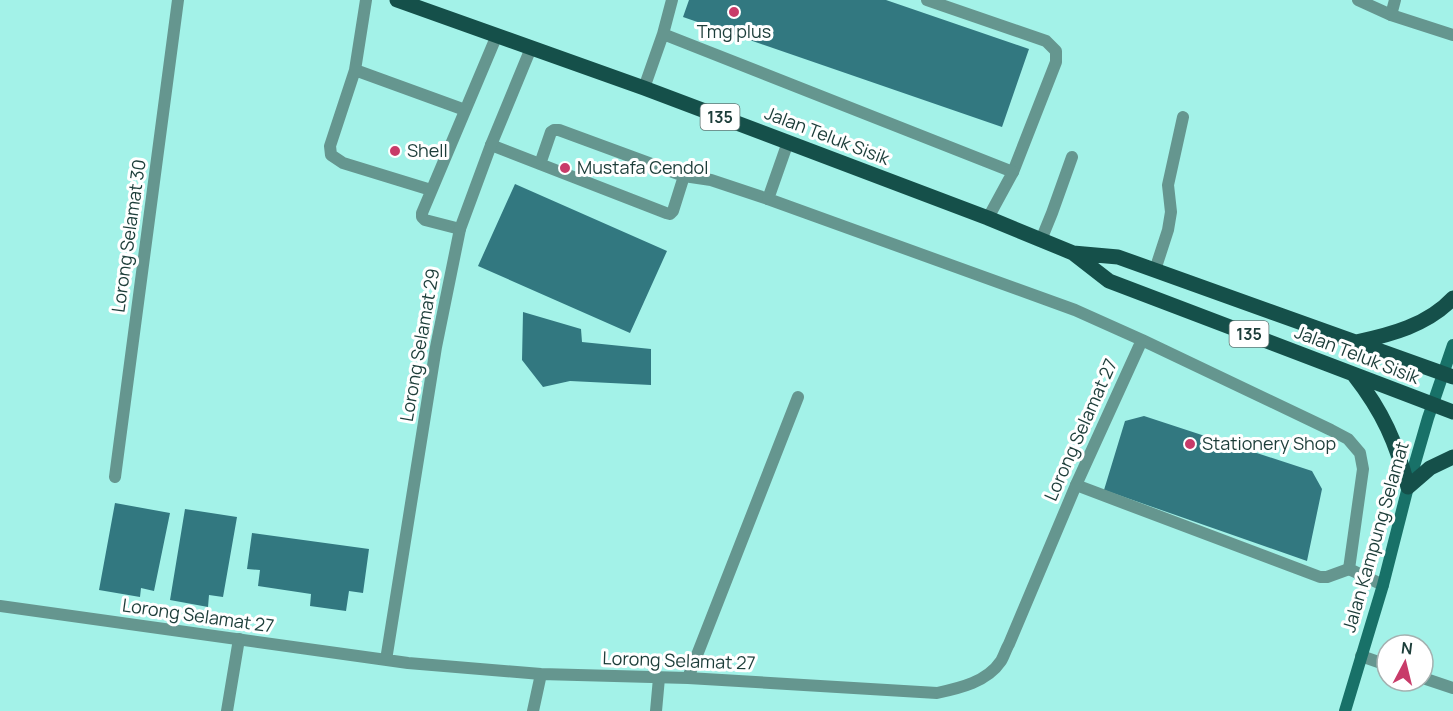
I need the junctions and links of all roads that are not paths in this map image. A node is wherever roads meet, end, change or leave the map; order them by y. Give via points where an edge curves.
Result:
1 (178, 0) edge
2 (366, 0) edge
3 (397, 0) edge
4 (672, 0) edge
5 (927, 0) edge
6 (1358, 0) edge
7 (1395, 0) edge
8 (1391, 15) junction
9 (663, 34) junction
10 (497, 35) junction
11 (1453, 35) edge
12 (531, 48) junction
13 (355, 70) junction
14 (644, 88) junction
15 (465, 110) junction
16 (1183, 117) dead end
17 (788, 142) junction
18 (492, 145) junction
19 (1072, 157) dead end
20 (540, 164) junction
21 (1014, 172) junction
22 (684, 176) junction
23 (431, 190) junction
24 (768, 199) junction
25 (988, 218) junction
26 (460, 229) junction
27 (1041, 240) junction
28 (1073, 253) junction
29 (1155, 270) junction
30 (1453, 298) edge
31 (1142, 340) junction
32 (1356, 342) junction
33 (1453, 345) edge
34 (1353, 374) junction
35 (1448, 376) edge
36 (798, 398) dead end
37 (1433, 404) junction
38 (1453, 412) edge
39 (1453, 457) edge
40 (115, 477) dead end
41 (1076, 485) junction
42 (1408, 487) junction
43 (1348, 569) junction
44 (1383, 585) junction
45 (0, 606) edge
46 (238, 639) junction
47 (1361, 656) junction
48 (386, 660) junction
49 (1375, 661) edge
50 (541, 675) junction
51 (659, 678) junction
52 (688, 678) junction
53 (1435, 682) edge
54 (1453, 688) edge
55 (226, 711) edge
56 (533, 711) edge
57 (656, 711) edge
58 (1345, 711) edge

1 - 40 street, Lorong Selamat 30
2 - 13 street
3 - 10 main road, Jalan Teluk Sisik / 135
4 - 9 street
5 - 21 street via 1046,41 1056,51 1056,62
6 - 8 street
7 - 8 street
8 - 11 street
9 - 14 street
9 - 21 street
10 - 12 main road, Jalan Teluk Sisik / 135
10 - 15 street
12 - 14 main road, Jalan Teluk Sisik / 135
12 - 18 street, Lorong Selamat 29
13 - 15 street
13 - 23 street via 330,146 331,155 343,163
14 - 17 main road, Jalan Teluk Sisik / 135
15 - 23 street
16 - 29 street via 1168,185 1168,230
17 - 24 street
17 - 25 main road, Jalan Teluk Sisik / 135
18 - 20 street
18 - 26 street, Lorong Selamat 29
19 - 27 street
20 - 22 street via 551,132 559,130
20 - 22 street via 670,214
21 - 25 street
22 - 24 street via 711,180
23 - 26 street via 422,217
24 - 31 street via 1075,310
25 - 27 main road, Jalan Teluk Sisik / 135
26 - 48 street, Lorong Selamat 29 via 436,347
27 - 28 main road, Jalan Teluk Sisik / 135
28 - 29 main road, Jalan Teluk Sisik / 135 via 1118,257
28 - 34 main road, Jalan Teluk Sisik / 135 via 1109,281
29 - 32 main road, Jalan Teluk Sisik / 135
30 - 32 main road via 1432,316 1408,327
31 - 41 street, Lorong Selamat 27
31 - 43 street via 1331,430 1354,446 1360,453 1363,469
32 - 35 main road, Jalan Teluk Sisik / 135
33 - 35 street, Jalan Kampung Selamat
34 - 37 main road, Jalan Teluk Sisik / 135
34 - 42 main road via 1387,426
35 - 37 street, Jalan Kampung Selamat
36 - 52 street
37 - 38 main road, 135
37 - 42 street, Jalan Kampung Selamat
39 - 42 main road via 1430,468
41 - 43 street via 1320,577
41 - 52 street, Lorong Selamat 27 via 1000,663 983,678 937,693
42 - 44 street, Jalan Kampung Selamat
43 - 44 street
44 - 47 street, Jalan Kampung Selamat
45 - 46 street, Lorong Selamat 27
46 - 48 street, Lorong Selamat 27
46 - 55 street
47 - 49 street
47 - 58 street, Jalan Kampung Selamat
48 - 50 street, Lorong Selamat 27
50 - 51 street, Lorong Selamat 27
50 - 56 street
51 - 52 street, Lorong Selamat 27
51 - 57 street
53 - 54 street

